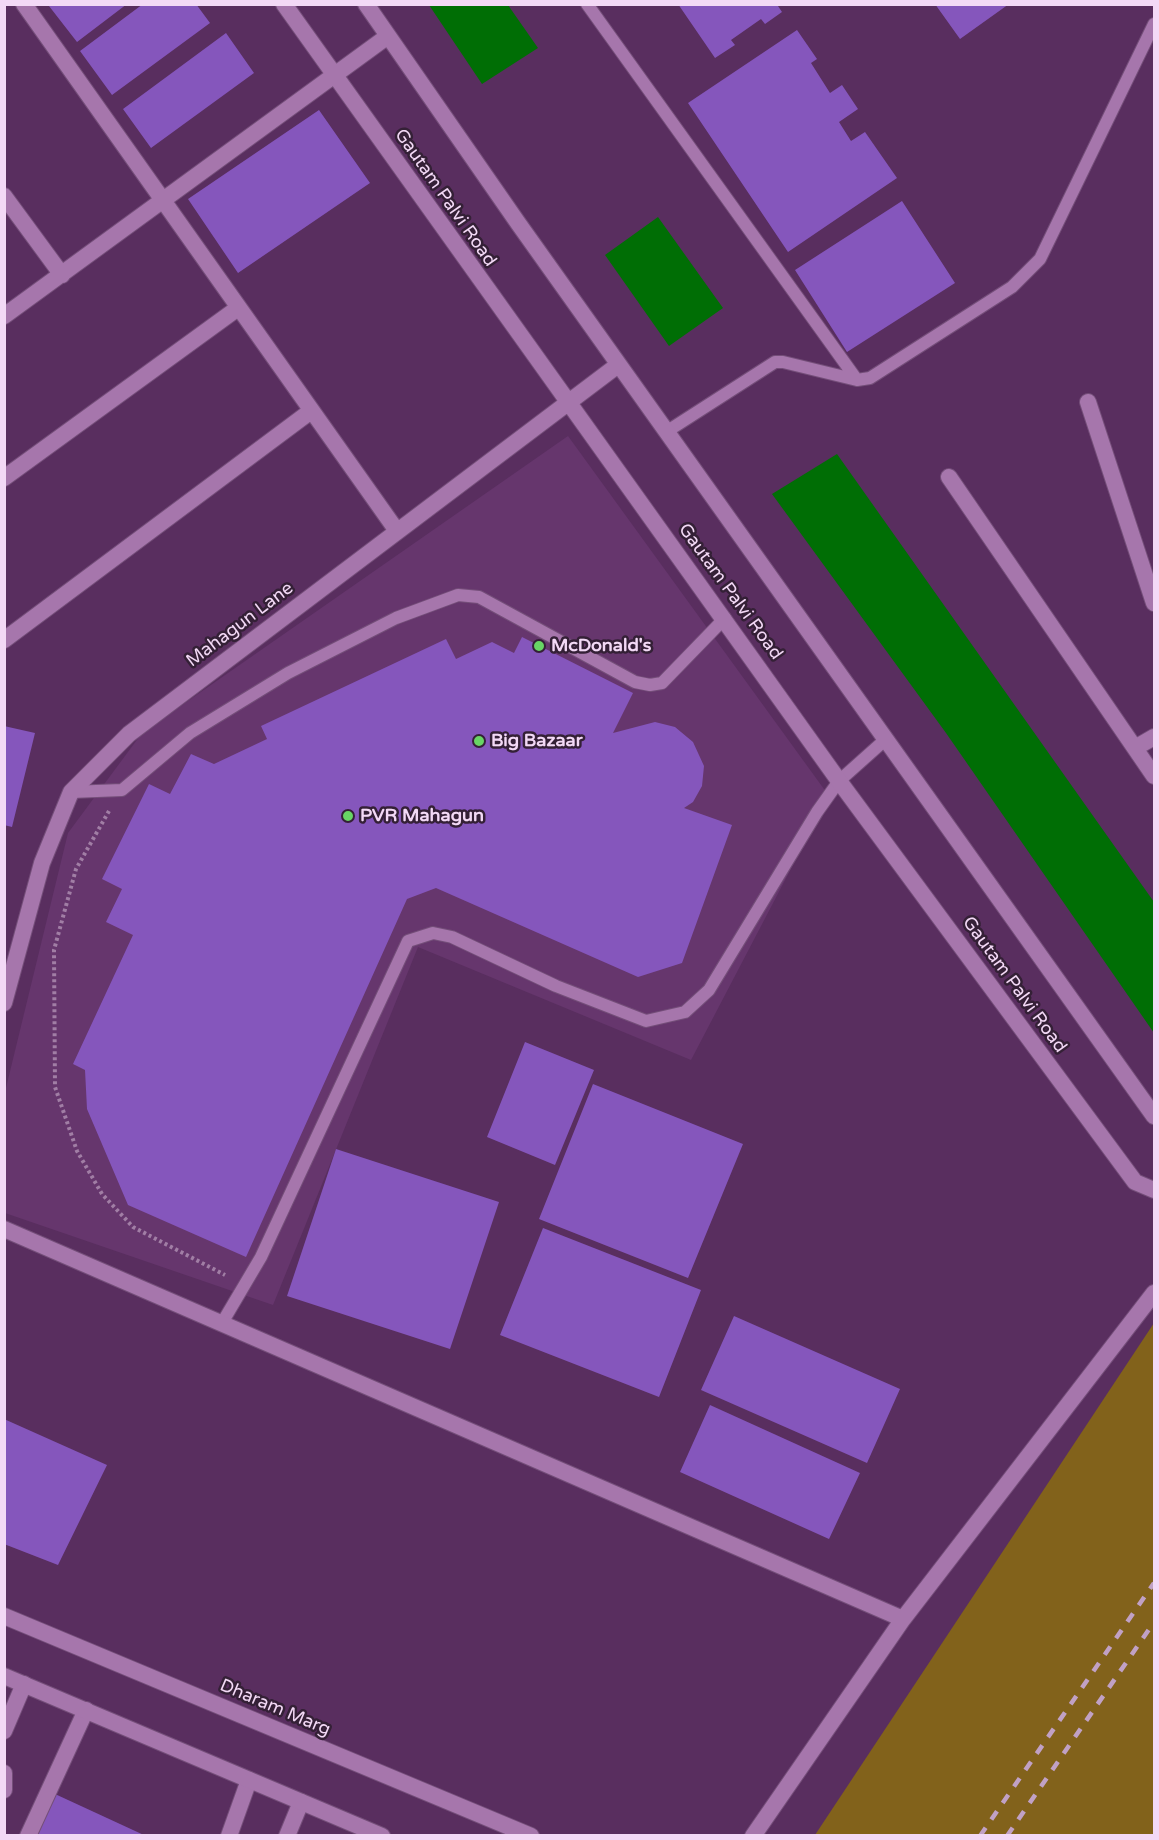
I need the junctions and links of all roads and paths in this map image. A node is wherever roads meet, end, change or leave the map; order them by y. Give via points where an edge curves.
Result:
1 (24, 4) edge
2 (284, 4) edge
3 (366, 4) edge
4 (588, 4) edge
5 (1155, 24) edge
6 (388, 36) junction
7 (335, 76) junction
8 (4, 196) edge
9 (164, 202) junction
10 (62, 275) junction
11 (238, 308) junction
12 (4, 316) edge
13 (618, 365) junction
14 (856, 380) junction
15 (569, 402) junction
16 (1088, 402) dead end
17 (311, 411) junction
18 (666, 432) junction
19 (949, 477) dead end
20 (4, 478) edge
21 (397, 531) junction
22 (1155, 603) edge
23 (725, 618) junction
24 (4, 640) edge
25 (1155, 737) edge
26 (886, 739) junction
27 (1135, 748) junction
28 (1155, 776) edge
29 (840, 781) junction
30 (122, 790) junction
31 (71, 792) junction
32 (4, 1003) edge
33 (1155, 1116) edge
34 (1155, 1190) edge
35 (4, 1229) edge
36 (244, 1285) junction
37 (1155, 1293) edge
38 (222, 1323) junction
39 (4, 1616) edge
40 (903, 1618) junction
41 (4, 1676) edge
42 (24, 1684) junction
43 (86, 1710) junction
44 (4, 1731) edge
45 (4, 1773) edge
46 (249, 1780) junction
47 (4, 1790) edge
48 (301, 1802) junction
49 (28, 1836) edge
50 (229, 1836) edge
51 (287, 1836) edge
52 (382, 1836) edge
53 (531, 1836) edge
54 (753, 1836) edge

1 - 9 street
2 - 7 street, Gautam Palvi Road
3 - 6 street, Gautam Palvi Road
4 - 14 lane
5 - 14 lane via 1040,259 1012,287 982,308 870,378
6 - 7 street
6 - 13 street, Gautam Palvi Road
7 - 9 street
7 - 15 street, Gautam Palvi Road
8 - 10 street
9 - 10 street
9 - 11 street
10 - 12 street
11 - 17 street
11 - 20 street
13 - 15 street, Mahagun Lane
13 - 18 street, Gautam Palvi Road
14 - 18 lane via 775,362
15 - 21 street, Mahagun Lane
15 - 23 street, Gautam Palvi Road
16 - 22 street
17 - 21 street
17 - 24 street
18 - 26 street, Gautam Palvi Road
19 - 27 street
21 - 31 street, Mahagun Lane via 129,734
23 - 29 street, Gautam Palvi Road
23 - 30 lane via 662,682 650,685 635,682 479,597 458,594 396,618 288,673 190,733
25 - 27 street
26 - 29 lane
26 - 33 street, Gautam Palvi Road
27 - 28 street
29 - 34 street, Gautam Palvi Road via 1135,1182
29 - 36 lane via 817,812 709,990 685,1012 646,1021 556,986 452,937 433,933 408,941 261,1257
30 - 31 lane
30 - 36 path via 76,869 54,950 55,1087 77,1150 102,1194 133,1227
31 - 32 street, Mahagun Lane via 42,863
35 - 38 street
36 - 38 lane
37 - 40 street
38 - 40 street
39 - 53 street, Dharam Marg
40 - 54 street
41 - 42 street
42 - 43 street
42 - 44 street
43 - 46 street
43 - 49 street
45 - 47 street
46 - 48 street
46 - 50 street
48 - 51 street
48 - 52 street

